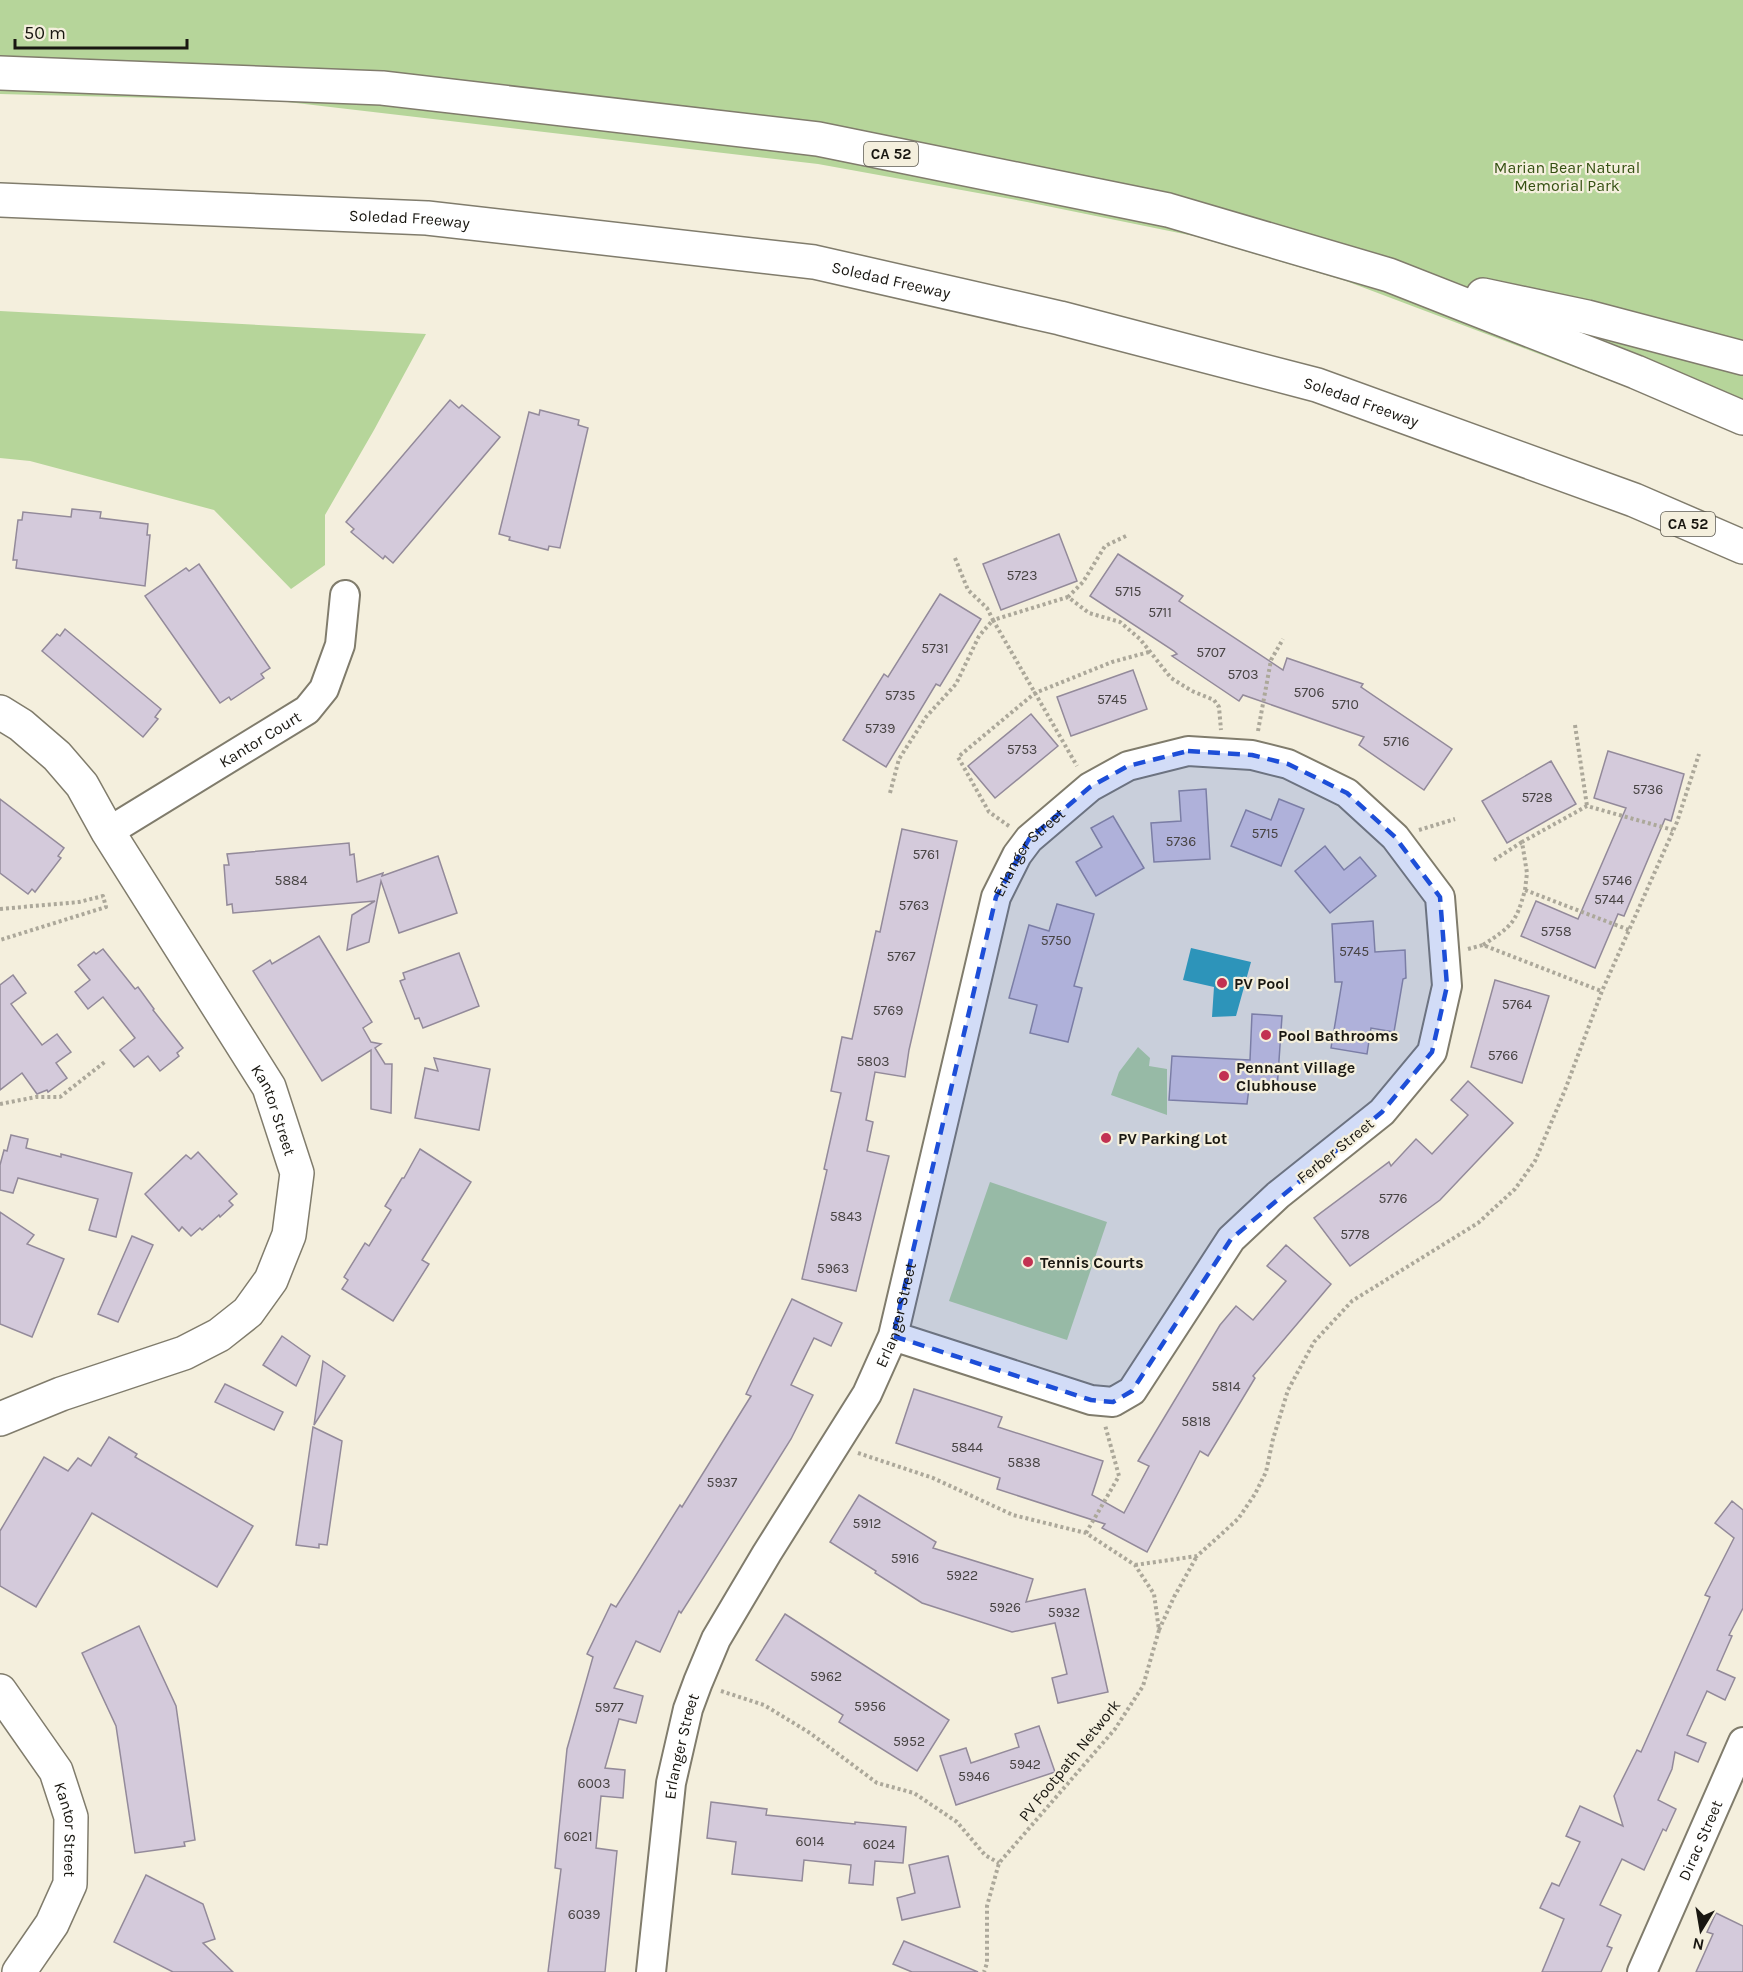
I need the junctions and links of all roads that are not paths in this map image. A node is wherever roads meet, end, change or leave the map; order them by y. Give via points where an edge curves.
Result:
1 (0, 73) edge
2 (0, 200) edge
3 (1389, 275) junction
4 (1743, 358) edge
5 (1743, 418) edge
6 (1634, 500) junction
7 (1743, 547) edge
8 (1743, 559) edge
9 (345, 595) dead end
10 (0, 712) edge
11 (1220, 751) joint
12 (108, 832) junction
13 (893, 1336) junction
14 (0, 1419) edge
15 (0, 1691) edge
16 (1743, 1742) edge
17 (19, 1972) edge
18 (651, 1972) edge
19 (1642, 1972) edge

1 - 3 main road, CA 52 via 382,88 818,139 1168,210
2 - 6 main road, Soledad Freeway / CA 52 via 427,218 814,262 1060,318 1317,385
3 - 4 main road via 1587,317
3 - 5 main road, CA 52
6 - 7 main road, Soledad Freeway / CA 52
6 - 8 main road
9 - 12 street, Kantor Court via 340,645 324,689 307,710
10 - 12 main road, Kantor Street via 57,756 82,785
11 - 13 street, Erlanger Street via 1188,751 1128,766 1090,787 1029,839 1017,855 996,897
11 - 13 street, Ferber Street via 1288,764 1347,793 1395,837 1440,897 1448,986 1432,1052 1382,1112 1278,1195 1231,1239 1132,1390 1113,1402 1098,1402
12 - 14 main road, Kantor Street via 269,1087 297,1173 289,1235 271,1280 248,1312 219,1335 184,1353
13 - 18 street, Erlanger Street via 867,1394 716,1639 698,1682 670,1784
15 - 17 main road, Kantor Street via 56,1771 71,1816 70,1884 52,1924
16 - 19 street, Dirac Street

